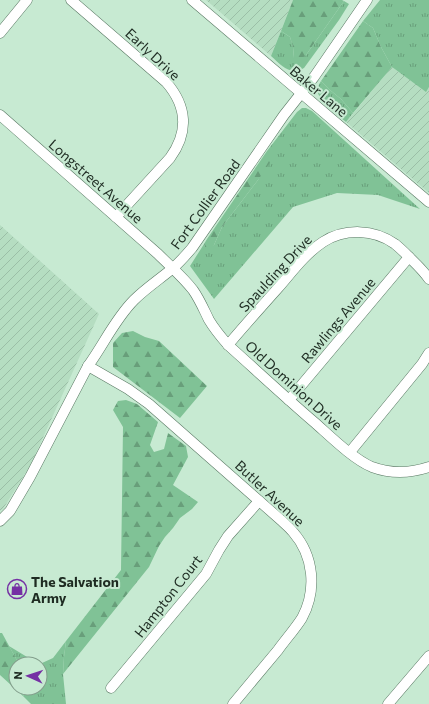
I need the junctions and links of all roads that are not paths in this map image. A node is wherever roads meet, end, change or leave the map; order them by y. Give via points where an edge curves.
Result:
1 (27, 0) edge
2 (71, 0) edge
3 (192, 0) edge
4 (367, 0) edge
5 (0, 33) edge
6 (302, 94) junction
7 (0, 115) edge
8 (429, 202) edge
9 (116, 217) junction
10 (409, 257) junction
11 (173, 268) junction
12 (429, 279) edge
13 (228, 346) junction
14 (429, 353) edge
15 (88, 366) junction
16 (289, 400) junction
17 (350, 452) junction
18 (429, 467) edge
19 (259, 501) junction
20 (0, 521) edge
21 (429, 656) edge
22 (111, 688) dead end
23 (233, 704) edge
24 (388, 704) edge

1 - 5 street
2 - 9 street, Early Drive via 166,82 181,108 183,130 176,150
3 - 6 street, Baker Lane
4 - 6 street, Fort Collier Road
6 - 8 street, Baker Lane
6 - 11 street, Fort Collier Road via 284,115 201,236
7 - 9 street, Longstreet Avenue
9 - 11 street, Longstreet Avenue
10 - 12 street, Spaulding Drive
10 - 13 street, Spaulding Drive via 386,238 373,234 352,232 332,237 314,248
10 - 16 street, Rawlings Avenue
11 - 13 street, Old Dominion Drive via 193,291 216,332
11 - 15 street, Fort Collier Road via 123,312
13 - 16 street, Old Dominion Drive
14 - 17 street
15 - 19 street, Butler Avenue via 149,404
15 - 20 street, Fort Collier Road via 30,477 10,511
16 - 17 street, Old Dominion Drive
17 - 18 street, Old Dominion Drive via 362,462 383,470 406,472
19 - 22 street, Hampton Court via 228,536 206,574
19 - 23 street, Butler Avenue via 293,532 300,542 310,564 311,588 307,606 296,627
21 - 24 street

